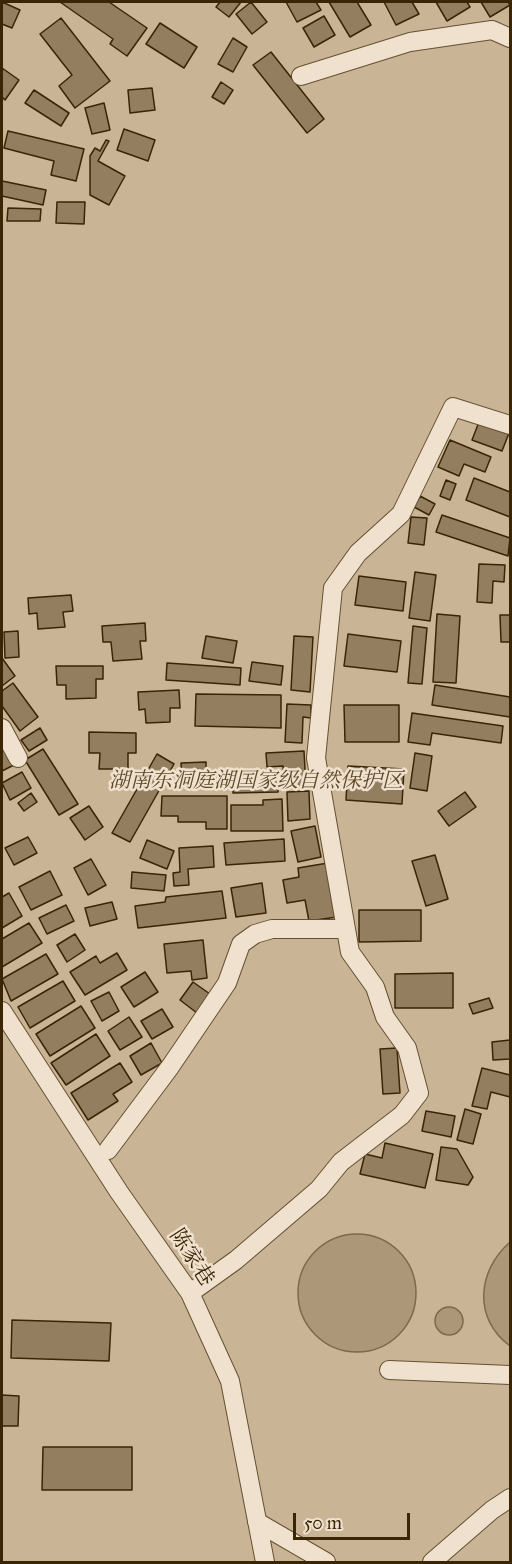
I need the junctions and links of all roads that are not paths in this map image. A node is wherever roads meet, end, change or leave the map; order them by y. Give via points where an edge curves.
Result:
1 (510, 38) edge
2 (301, 76) dead end
3 (510, 425) edge
4 (2, 728) edge
5 (18, 758) dead end
6 (346, 929) junction
7 (2, 1011) edge
8 (108, 1150) dead end
9 (190, 1293) junction
10 (388, 1370) dead end
11 (510, 1375) edge
12 (510, 1498) edge
13 (257, 1522) junction
14 (265, 1563) edge
15 (326, 1563) edge
16 (432, 1563) edge

1 - 2 street via 492,30 410,42
3 - 6 street via 453,407 401,514 358,553 333,588 316,758
4 - 5 street
6 - 8 street via 272,929 241,944 227,983
6 - 9 street via 350,952 375,987 385,1017 407,1048 419,1093 402,1115 341,1162 319,1189 236,1260
7 - 9 street, 陈家巷 via 119,1192
9 - 13 street, 陈家巷 via 230,1381
10 - 11 street
12 - 16 street
13 - 14 street, 陈家巷
13 - 15 street

